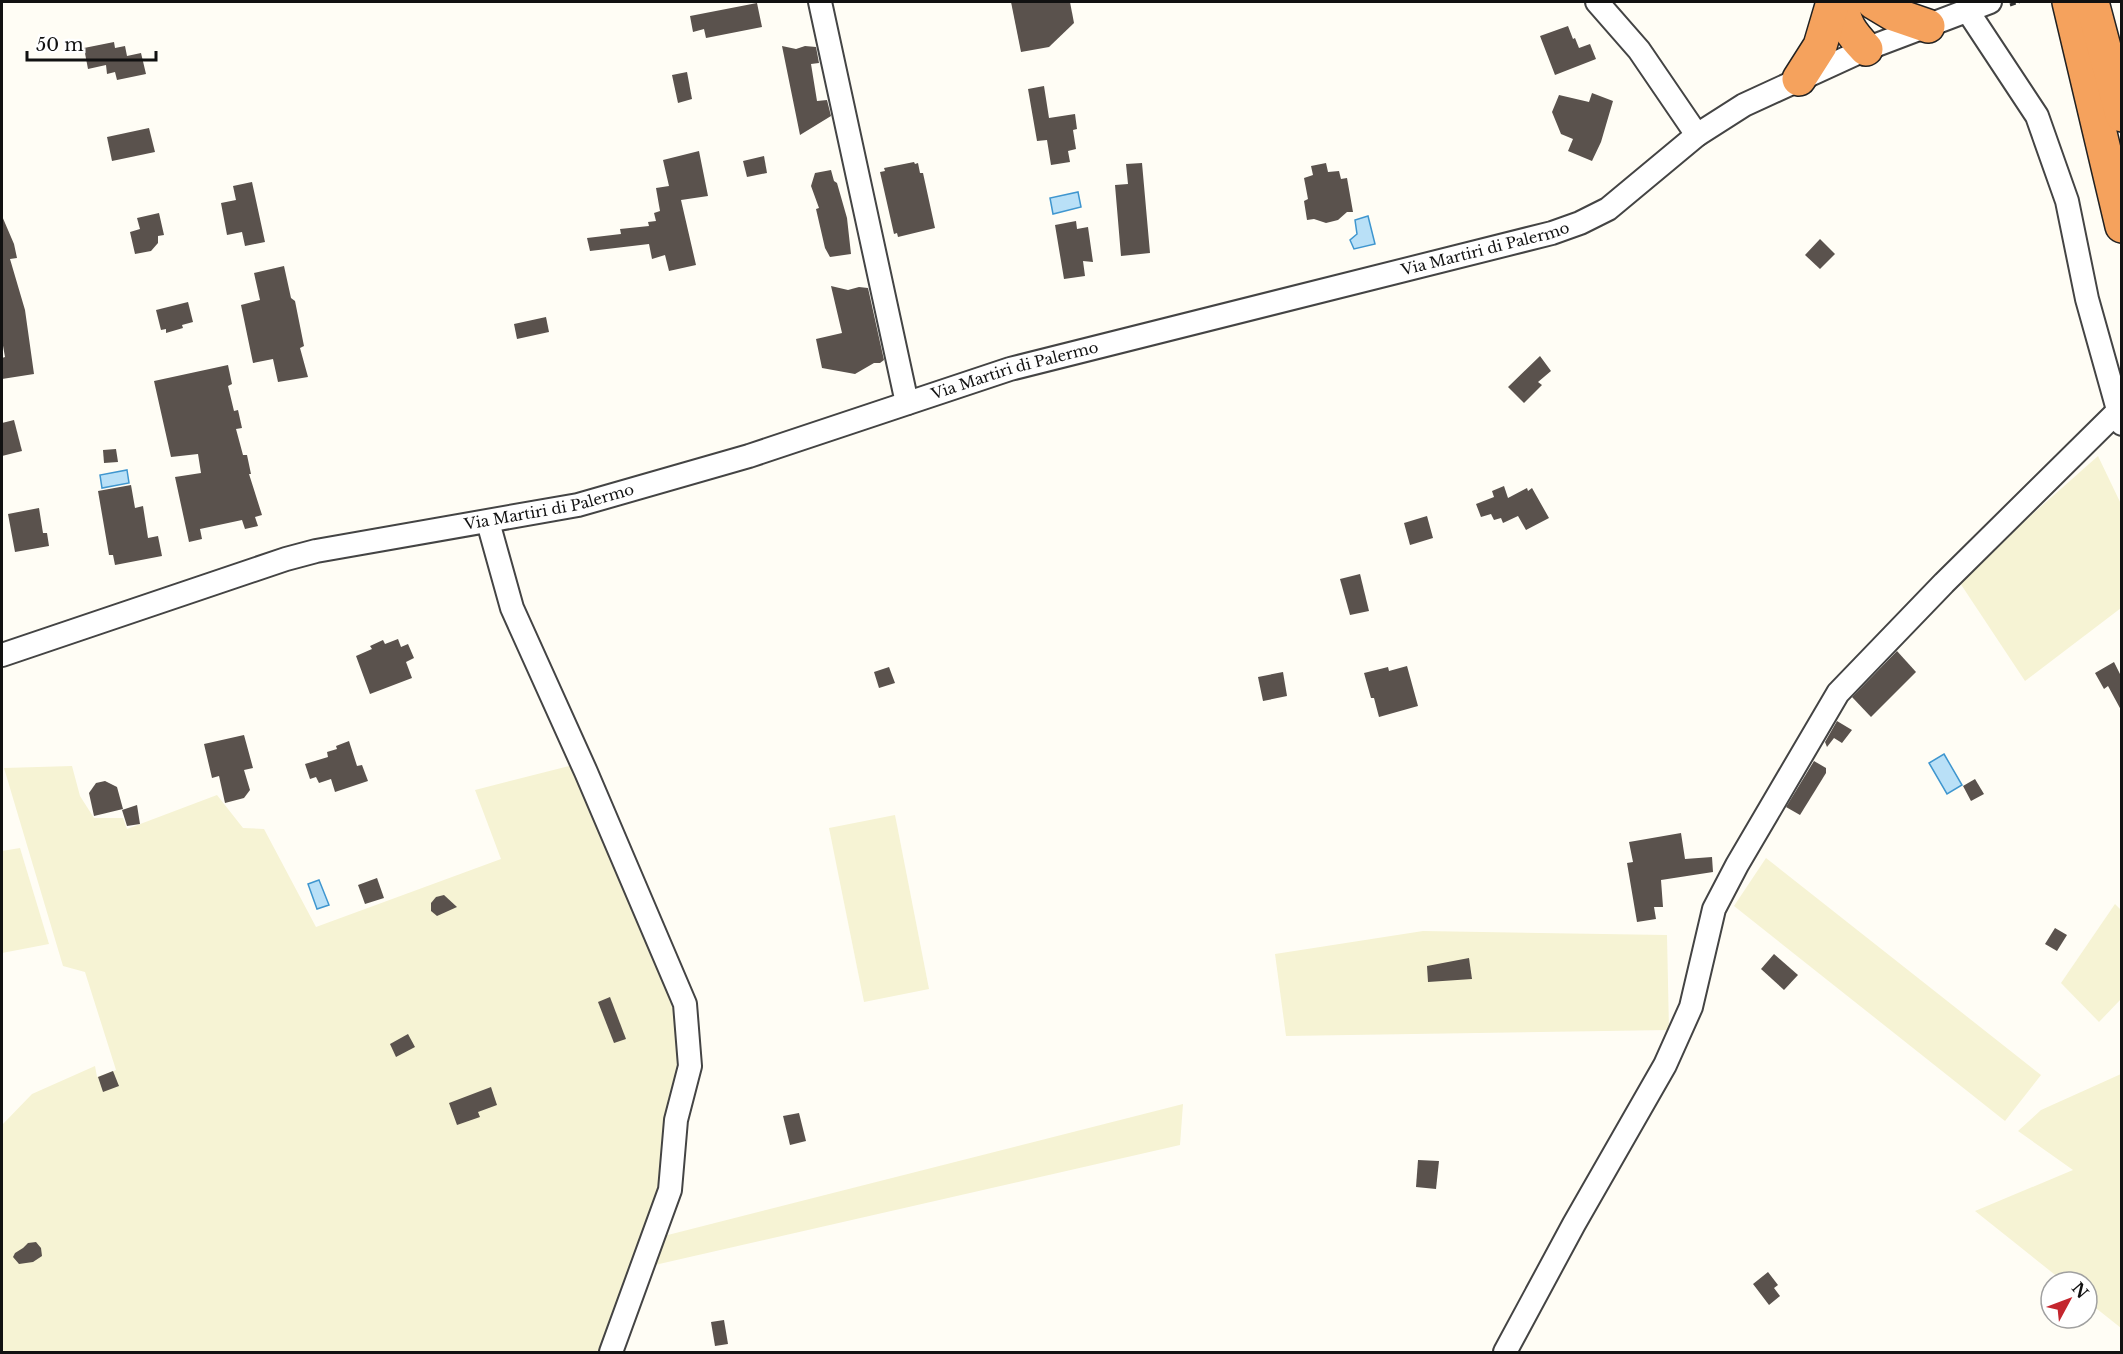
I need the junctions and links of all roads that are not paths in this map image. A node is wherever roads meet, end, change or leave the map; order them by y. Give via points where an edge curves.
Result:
1 (820, 2) edge
2 (1597, 2) edge
3 (1833, 2) edge
4 (1841, 2) edge
5 (1859, 2) edge
6 (1874, 2) edge
7 (1990, 2) edge
8 (1967, 10) junction
9 (2083, 10) edge
10 (1928, 26) junction
11 (1866, 49) junction
12 (2115, 72) edge
13 (1799, 79) junction
14 (2121, 115) edge
15 (1697, 135) junction
16 (2121, 226) edge
17 (907, 403) junction
18 (2119, 409) edge
19 (488, 522) junction
20 (2, 655) edge
21 (611, 1353) edge
22 (1505, 1353) edge

1 - 17 street
2 - 15 street via 1639,50
3 - 13 highway via 1820,46
4 - 11 highway via 1850,32
5 - 11 highway via 1868,25
6 - 10 highway via 1893,14
7 - 8 street, Via Martiri di Palermo
8 - 10 street, Via Martiri di Palermo
8 - 18 street via 2037,116 2067,201 2087,299
9 - 12 highway
9 - 16 highway
10 - 11 street, Via Martiri di Palermo
11 - 13 street, Via Martiri di Palermo
12 - 14 highway
13 - 15 street, Via Martiri di Palermo via 1744,105
15 - 17 street, Via Martiri di Palermo via 1608,208 1552,233 1010,369
17 - 19 street, Via Martiri di Palermo via 636,490
18 - 22 street via 1838,693 1714,909 1691,1007 1665,1065
19 - 20 street, Via Martiri di Palermo via 286,559
19 - 21 street via 512,608 685,1004 690,1066 676,1120 670,1190

